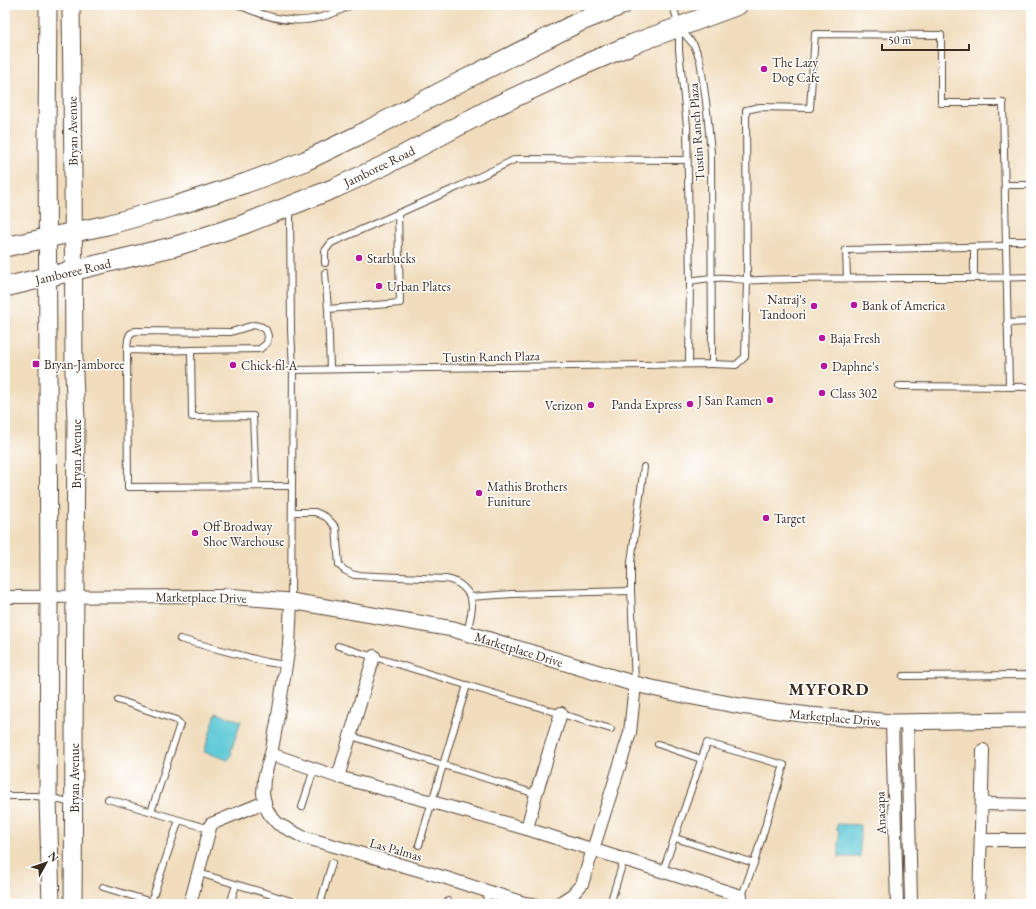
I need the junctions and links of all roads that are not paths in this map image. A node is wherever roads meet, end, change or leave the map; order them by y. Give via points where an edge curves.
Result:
1 (48, 5) edge
2 (71, 5) edge
3 (239, 5) edge
4 (352, 5) edge
5 (622, 5) edge
6 (673, 5) edge
7 (738, 5) edge
8 (679, 27) junction
9 (687, 160) junction
10 (1005, 185) junction
11 (1031, 185) edge
12 (290, 206) junction
13 (398, 213) junction
14 (73, 232) junction
15 (48, 237) junction
16 (1031, 241) edge
17 (1006, 244) junction
18 (5, 247) edge
19 (974, 247) junction
20 (325, 263) dead end
21 (73, 271) junction
22 (324, 273) dead end
23 (48, 277) junction
24 (1031, 277) edge
25 (711, 278) junction
26 (846, 278) junction
27 (974, 278) junction
28 (1007, 278) junction
29 (690, 281) junction
30 (748, 281) junction
31 (5, 287) edge
32 (328, 309) junction
33 (1031, 322) edge
34 (1007, 323) junction
35 (127, 350) junction
36 (191, 350) junction
37 (689, 364) junction
38 (712, 364) junction
39 (330, 369) junction
40 (293, 370) junction
41 (899, 386) dead end
42 (1009, 386) junction
43 (1031, 387) edge
44 (644, 467) dead end
45 (256, 486) junction
46 (292, 486) junction
47 (292, 512) junction
48 (631, 591) junction
49 (226, 596) joint
50 (5, 597) edge
51 (49, 597) junction
52 (74, 597) junction
53 (470, 597) junction
54 (291, 601) junction
55 (468, 633) junction
56 (180, 639) dead end
57 (338, 646) dead end
58 (374, 656) junction
59 (286, 665) junction
60 (1031, 675) edge
61 (903, 676) dead end
62 (635, 684) junction
63 (467, 685) junction
64 (118, 700) dead end
65 (561, 713) junction
66 (1031, 720) edge
67 (892, 722) junction
68 (907, 722) junction
69 (611, 729) dead end
70 (351, 736) junction
71 (658, 744) dead end
72 (983, 750) dead end
73 (271, 754) junction
74 (701, 759) junction
75 (443, 765) junction
76 (314, 769) junction
77 (338, 777) junction
78 (536, 794) junction
79 (5, 796) edge
80 (48, 797) junction
81 (108, 799) dead end
82 (265, 802) junction
83 (432, 802) junction
84 (74, 804) junction
85 (982, 804) junction
86 (1031, 805) edge
87 (302, 807) dead end
88 (151, 812) junction
89 (179, 820) junction
90 (210, 829) junction
91 (526, 829) junction
92 (674, 838) junction
93 (981, 840) junction
94 (1031, 840) edge
95 (419, 845) dead end
96 (592, 850) junction
97 (896, 850) junction
98 (910, 850) junction
99 (624, 860) junction
100 (332, 863) dead end
101 (754, 863) junction
102 (663, 871) junction
103 (199, 874) junction
104 (236, 885) junction
105 (103, 887) dead end
106 (489, 892) junction
107 (740, 900) edge
108 (151, 902) junction
109 (50, 904) edge
110 (73, 904) edge
111 (158, 904) edge
112 (190, 904) edge
113 (230, 904) edge
114 (301, 904) edge
115 (320, 904) edge
116 (485, 904) edge
117 (533, 904) edge
118 (558, 904) edge
119 (610, 904) edge
120 (897, 904) edge
121 (911, 904) edge
122 (979, 904) edge

1 - 15 main road, Bryan Avenue
2 - 14 main road, Bryan Avenue
3 - 4 lane via 279,20 301,21 321,17
5 - 14 main road via 580,22 305,161 172,207
6 - 8 lane, Tustin Ranch Plaza
7 - 8 main road, Jamboree Road
8 - 9 lane, Tustin Ranch Plaza via 687,126
8 - 12 main road, Jamboree Road via 562,75 385,164
8 - 25 lane, Tustin Ranch Plaza via 694,45 700,60 706,101 711,153
9 - 13 lane via 516,159
9 - 29 lane, Tustin Ranch Plaza
10 - 11 lane
10 - 17 lane
10 - 30 lane via 1003,103 941,103 941,35 815,34 810,108 760,107 746,110
12 - 21 main road, Jamboree Road via 242,225 176,246
12 - 40 lane
13 - 20 lane via 331,243 325,251
13 - 32 lane via 400,303
14 - 15 main road
14 - 21 main road, Bryan Avenue
15 - 18 main road
15 - 23 main road, Bryan Avenue
16 - 17 lane
17 - 19 lane
17 - 28 lane
19 - 26 lane via 846,250
19 - 27 lane
21 - 23 main road, Jamboree Road
21 - 52 main road, Bryan Avenue via 76,420
22 - 32 lane
23 - 31 main road, Jamboree Road
23 - 51 main road, Bryan Avenue
24 - 28 lane
25 - 29 lane
25 - 30 lane
25 - 38 lane, Tustin Ranch Plaza
26 - 27 lane
26 - 30 lane
27 - 28 lane
28 - 34 lane
29 - 37 lane, Tustin Ranch Plaza
30 - 38 lane via 745,357 736,366
32 - 39 lane
33 - 34 lane
34 - 42 lane
35 - 36 lane
35 - 36 lane via 128,339 134,331 231,332 254,325 262,326 268,336 267,343 260,349
35 - 45 lane via 128,487
36 - 45 lane via 192,417 253,416
37 - 38 lane, Tustin Ranch Plaza
37 - 39 lane, Tustin Ranch Plaza
39 - 40 lane, Tustin Ranch Plaza
40 - 46 lane
41 - 42 lane
42 - 43 lane
44 - 48 lane via 631,562
45 - 46 lane
46 - 47 lane
47 - 53 lane via 315,512 332,522 336,528 339,565 354,575 452,580
47 - 54 lane
48 - 53 lane
48 - 62 lane
49 - 52 street, Marketplace Drive
49 - 54 street, Marketplace Drive
50 - 51 street, Marketplace Drive
51 - 52 street, Marketplace Drive
51 - 80 main road, Bryan Avenue
52 - 84 main road, Bryan Avenue
53 - 55 lane via 472,605
54 - 55 street, Marketplace Drive
54 - 59 street, Las Palmas
55 - 62 street, Marketplace Drive
56 - 59 lane
57 - 58 lane
58 - 63 lane
58 - 70 street
59 - 73 street, Las Palmas
60 - 61 lane
62 - 67 street, Marketplace Drive via 740,706
62 - 96 street via 630,733
63 - 65 lane
63 - 75 lane
64 - 88 lane via 176,720 180,724
65 - 69 lane
65 - 78 street
66 - 68 street, Marketplace Drive
67 - 68 street, Marketplace Drive
67 - 97 street, Anacapa
68 - 98 street
70 - 75 lane
70 - 77 street
71 - 74 lane
72 - 85 street
73 - 76 street
73 - 82 street, Las Palmas via 264,779
74 - 92 lane
74 - 101 lane via 707,743 784,765
75 - 78 lane
75 - 83 lane
76 - 77 street
76 - 87 lane
77 - 83 street
78 - 91 street
79 - 80 lane
80 - 84 lane
80 - 109 main road, Bryan Avenue
81 - 88 lane
82 - 90 street via 211,824
82 - 106 street, Las Palmas via 270,815 278,824 303,837
83 - 91 street
83 - 95 lane
84 - 110 main road, Bryan Avenue
85 - 86 street
85 - 93 street
88 - 89 lane
89 - 90 lane
89 - 108 lane
90 - 103 street
91 - 96 street
92 - 101 lane
92 - 102 lane
93 - 94 street
93 - 122 street
96 - 99 street
96 - 118 street via 582,884 572,895
97 - 98 lane
97 - 120 street, Anacapa
98 - 121 street
99 - 102 street
99 - 119 lane
100 - 115 lane
101 - 107 lane
102 - 107 street
103 - 104 lane
103 - 112 street
104 - 113 lane
104 - 114 lane
105 - 108 lane
106 - 116 lane
106 - 117 street, Las Palmas
108 - 111 lane

